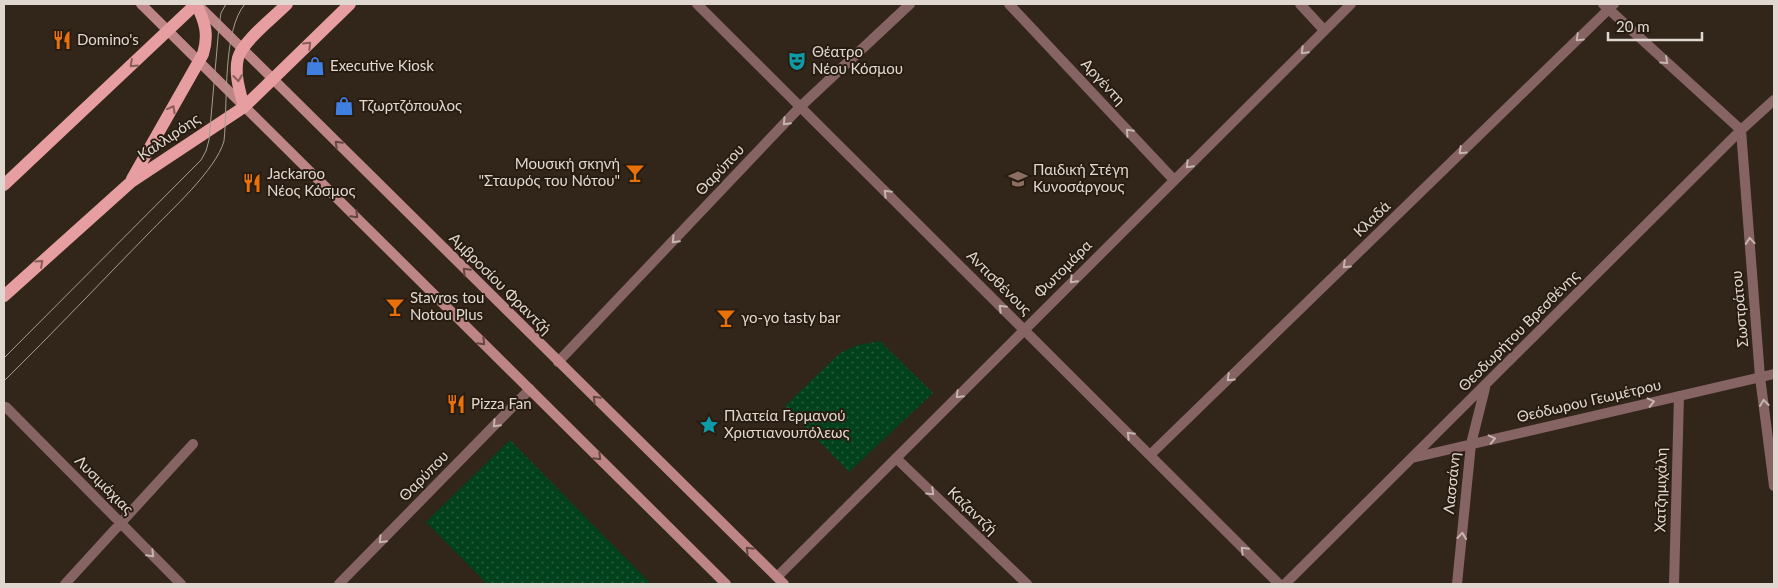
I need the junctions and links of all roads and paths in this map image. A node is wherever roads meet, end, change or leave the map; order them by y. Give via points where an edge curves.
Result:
1 (141, 4) edge
2 (196, 4) edge
3 (287, 4) edge
4 (350, 4) edge
5 (697, 4) edge
6 (910, 4) edge
7 (1009, 4) edge
8 (1300, 4) edge
9 (1351, 4) edge
10 (1608, 5) edge
11 (1324, 30) junction
12 (168, 31) junction
13 (242, 49) junction
14 (198, 61) junction
15 (273, 78) junction
16 (1774, 100) edge
17 (244, 107) junction
18 (800, 107) junction
19 (1741, 130) junction
20 (1174, 180) junction
21 (131, 182) junction
22 (4, 185) edge
23 (4, 296) edge
24 (1024, 329) junction
25 (558, 362) junction
26 (1774, 374) edge
27 (1760, 377) junction
28 (1485, 387) junction
29 (530, 389) junction
30 (1679, 396) junction
31 (6, 407) dead end
32 (193, 444) dead end
33 (1471, 444) junction
34 (1150, 455) junction
35 (896, 458) junction
36 (1411, 458) junction
37 (1774, 486) edge
38 (121, 524) junction
39 (781, 581) edge
40 (65, 584) edge
41 (181, 584) edge
42 (339, 584) edge
43 (726, 584) edge
44 (1027, 584) edge
45 (1279, 584) edge
46 (1285, 584) edge
47 (1457, 584) edge
48 (1674, 584) edge

1 - 12 main road
2 - 12 main road
2 - 13 main road, Αμβροσίου Φραντζή
2 - 14 main road via 205,20 207,34 206,46
3 - 13 main road
15 -> 4 main road, Καλλιρόης
5 - 18 street, Αντισθένους
6 - 18 street, Θαρύπου
20 -> 7 street, Αργέντη
8 - 11 street
9 - 11 street, Φωτομάρα
10 -> 19 street
10 -> 34 street, Κλαδά
11 -> 20 street, Φωτομάρα
12 - 14 main road
12 -> 22 main road
13 - 15 main road, Αμβροσίου Φραντζή
13 -> 17 main road via 237,74
14 - 17 main road
21 -> 14 main road
15 - 17 main road, Καλλιρόης
25 -> 15 main road, Αμβροσίου Φραντζή
16 - 19 street, Θεοδωρήτου Βρεσθένης
17 - 21 main road, Καλλιρόης
17 -> 29 main road
24 -> 18 street, Αντισθένους
18 -> 25 street, Θαρύπου
27 -> 19 street, Σωστράτου
19 - 28 street, Θεοδωρήτου Βρεσθένης
20 -> 24 street, Φωτομάρα
23 -> 21 main road, Καλλιρόης
34 -> 24 street, Αντισθένους
24 -> 35 street, Φωτομάρα
39 -> 25 main road, Αμβροσίου Φραντζή
26 - 27 street, Θεόδωρου Γεωμέτρου
27 - 30 street, Θεόδωρου Γεωμέτρου
37 -> 27 street, Σωστράτου
28 - 33 street, Λασσάνη
28 - 36 street, Θεοδωρήτου Βρεσθένης
29 -> 42 street, Θαρύπου
29 -> 43 main road
33 -> 30 street, Θεόδωρου Γεωμέτρου
30 - 48 street, Χατζημιχάλη
31 - 38 street, Λυσιμάχιας
32 - 38 street
33 - 36 street, Θεόδωρου Γεωμέτρου
47 -> 33 street, Λασσάνη
45 -> 34 street, Αντισθένους
35 - 39 street, Φωτομάρα
35 -> 44 street, Καζαντζή
36 - 46 street, Θεοδωρήτου Βρεσθένης
38 - 40 street
38 -> 41 street, Λυσιμάχιας

